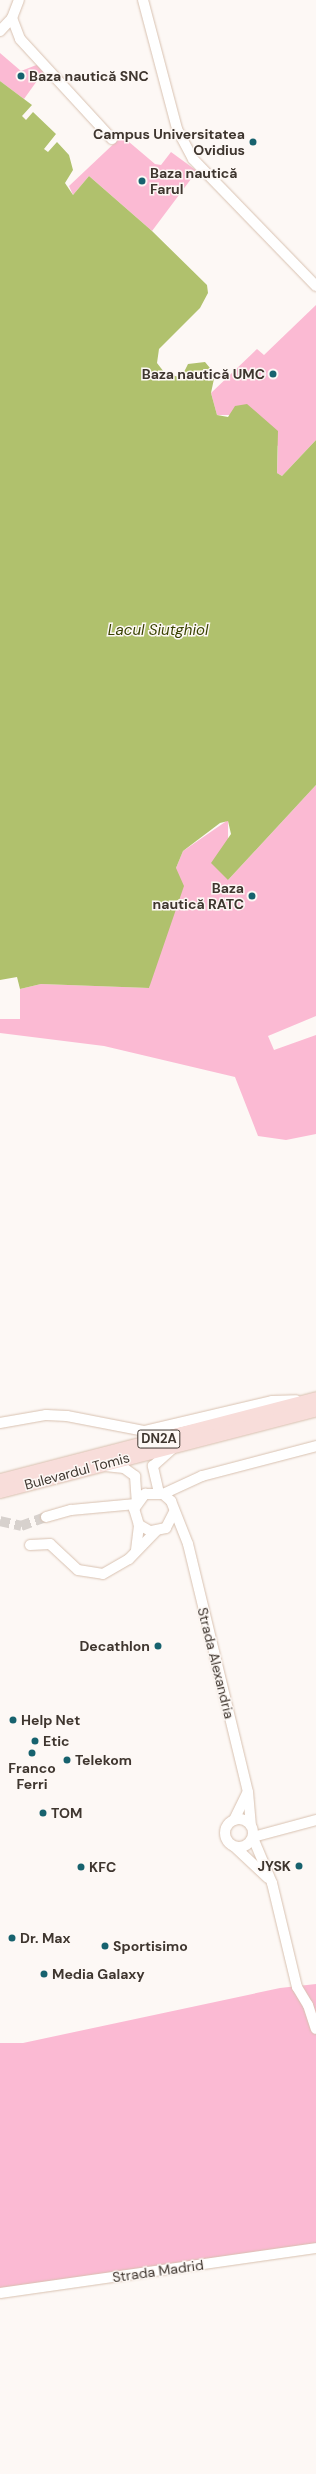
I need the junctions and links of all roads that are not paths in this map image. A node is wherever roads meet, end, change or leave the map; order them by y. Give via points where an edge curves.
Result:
1 (19, 0) edge
2 (143, 0) edge
3 (12, 18) junction
4 (0, 31) edge
5 (112, 139) dead end
6 (316, 286) edge
7 (314, 1402) edge
8 (0, 1423) edge
9 (178, 1445) junction
10 (316, 1446) edge
11 (99, 1466) junction
12 (183, 1484) junction
13 (5, 1485) edge
14 (161, 1494) junction
15 (136, 1503) junction
16 (116, 1509) junction
17 (173, 1509) junction
18 (46, 1517) tunnel mouth
19 (137, 1522) junction
20 (158, 1531) junction
21 (182, 1534) junction
22 (30, 1545) dead end
23 (136, 1550) junction
24 (248, 1792) junction
25 (234, 1820) junction
26 (316, 1820) edge
27 (251, 1825) junction
28 (253, 1837) junction
29 (235, 1847) junction
30 (272, 1883) junction
31 (312, 2006) edge
32 (316, 2029) edge
33 (316, 2248) edge
34 (0, 2293) edge

1 - 3 street
2 - 6 street via 177,129 193,159
3 - 4 street
3 - 5 street via 20,39
7 - 8 street via 272,1401 144,1430 67,1416 46,1415
7 - 9 main road, Bulevardul Tomis / DN2A
7 - 13 main road, Bulevardul Tomis / DN2A
9 - 11 main road, Bulevardul Tomis / DN2A
9 - 14 street via 153,1466
10 - 12 street
11 - 13 main road, Bulevardul Tomis / DN2A
11 - 15 street via 130,1472 137,1481
12 - 14 street
12 - 17 street
14 - 15 street via 148,1493
14 - 17 street
15 - 16 street
15 - 19 street
16 - 18 street via 71,1510
16 - 19 street
17 - 20 street via 170,1523
17 - 21 street, Strada Alexandria
19 - 20 street
19 - 23 street
20 - 21 street
20 - 23 street
21 - 24 street, Strada Alexandria
22 - 23 street via 50,1544 78,1570 90,1574 103,1574 117,1569
24 - 25 street
24 - 27 street, Strada Alexandria
25 - 27 street via 244,1820
25 - 29 street via 225,1832 228,1841
26 - 28 street
27 - 28 street
28 - 29 street via 245,1846
28 - 30 street
29 - 30 street
30 - 31 street via 297,1987
31 - 32 street
33 - 34 street, Strada Madrid

